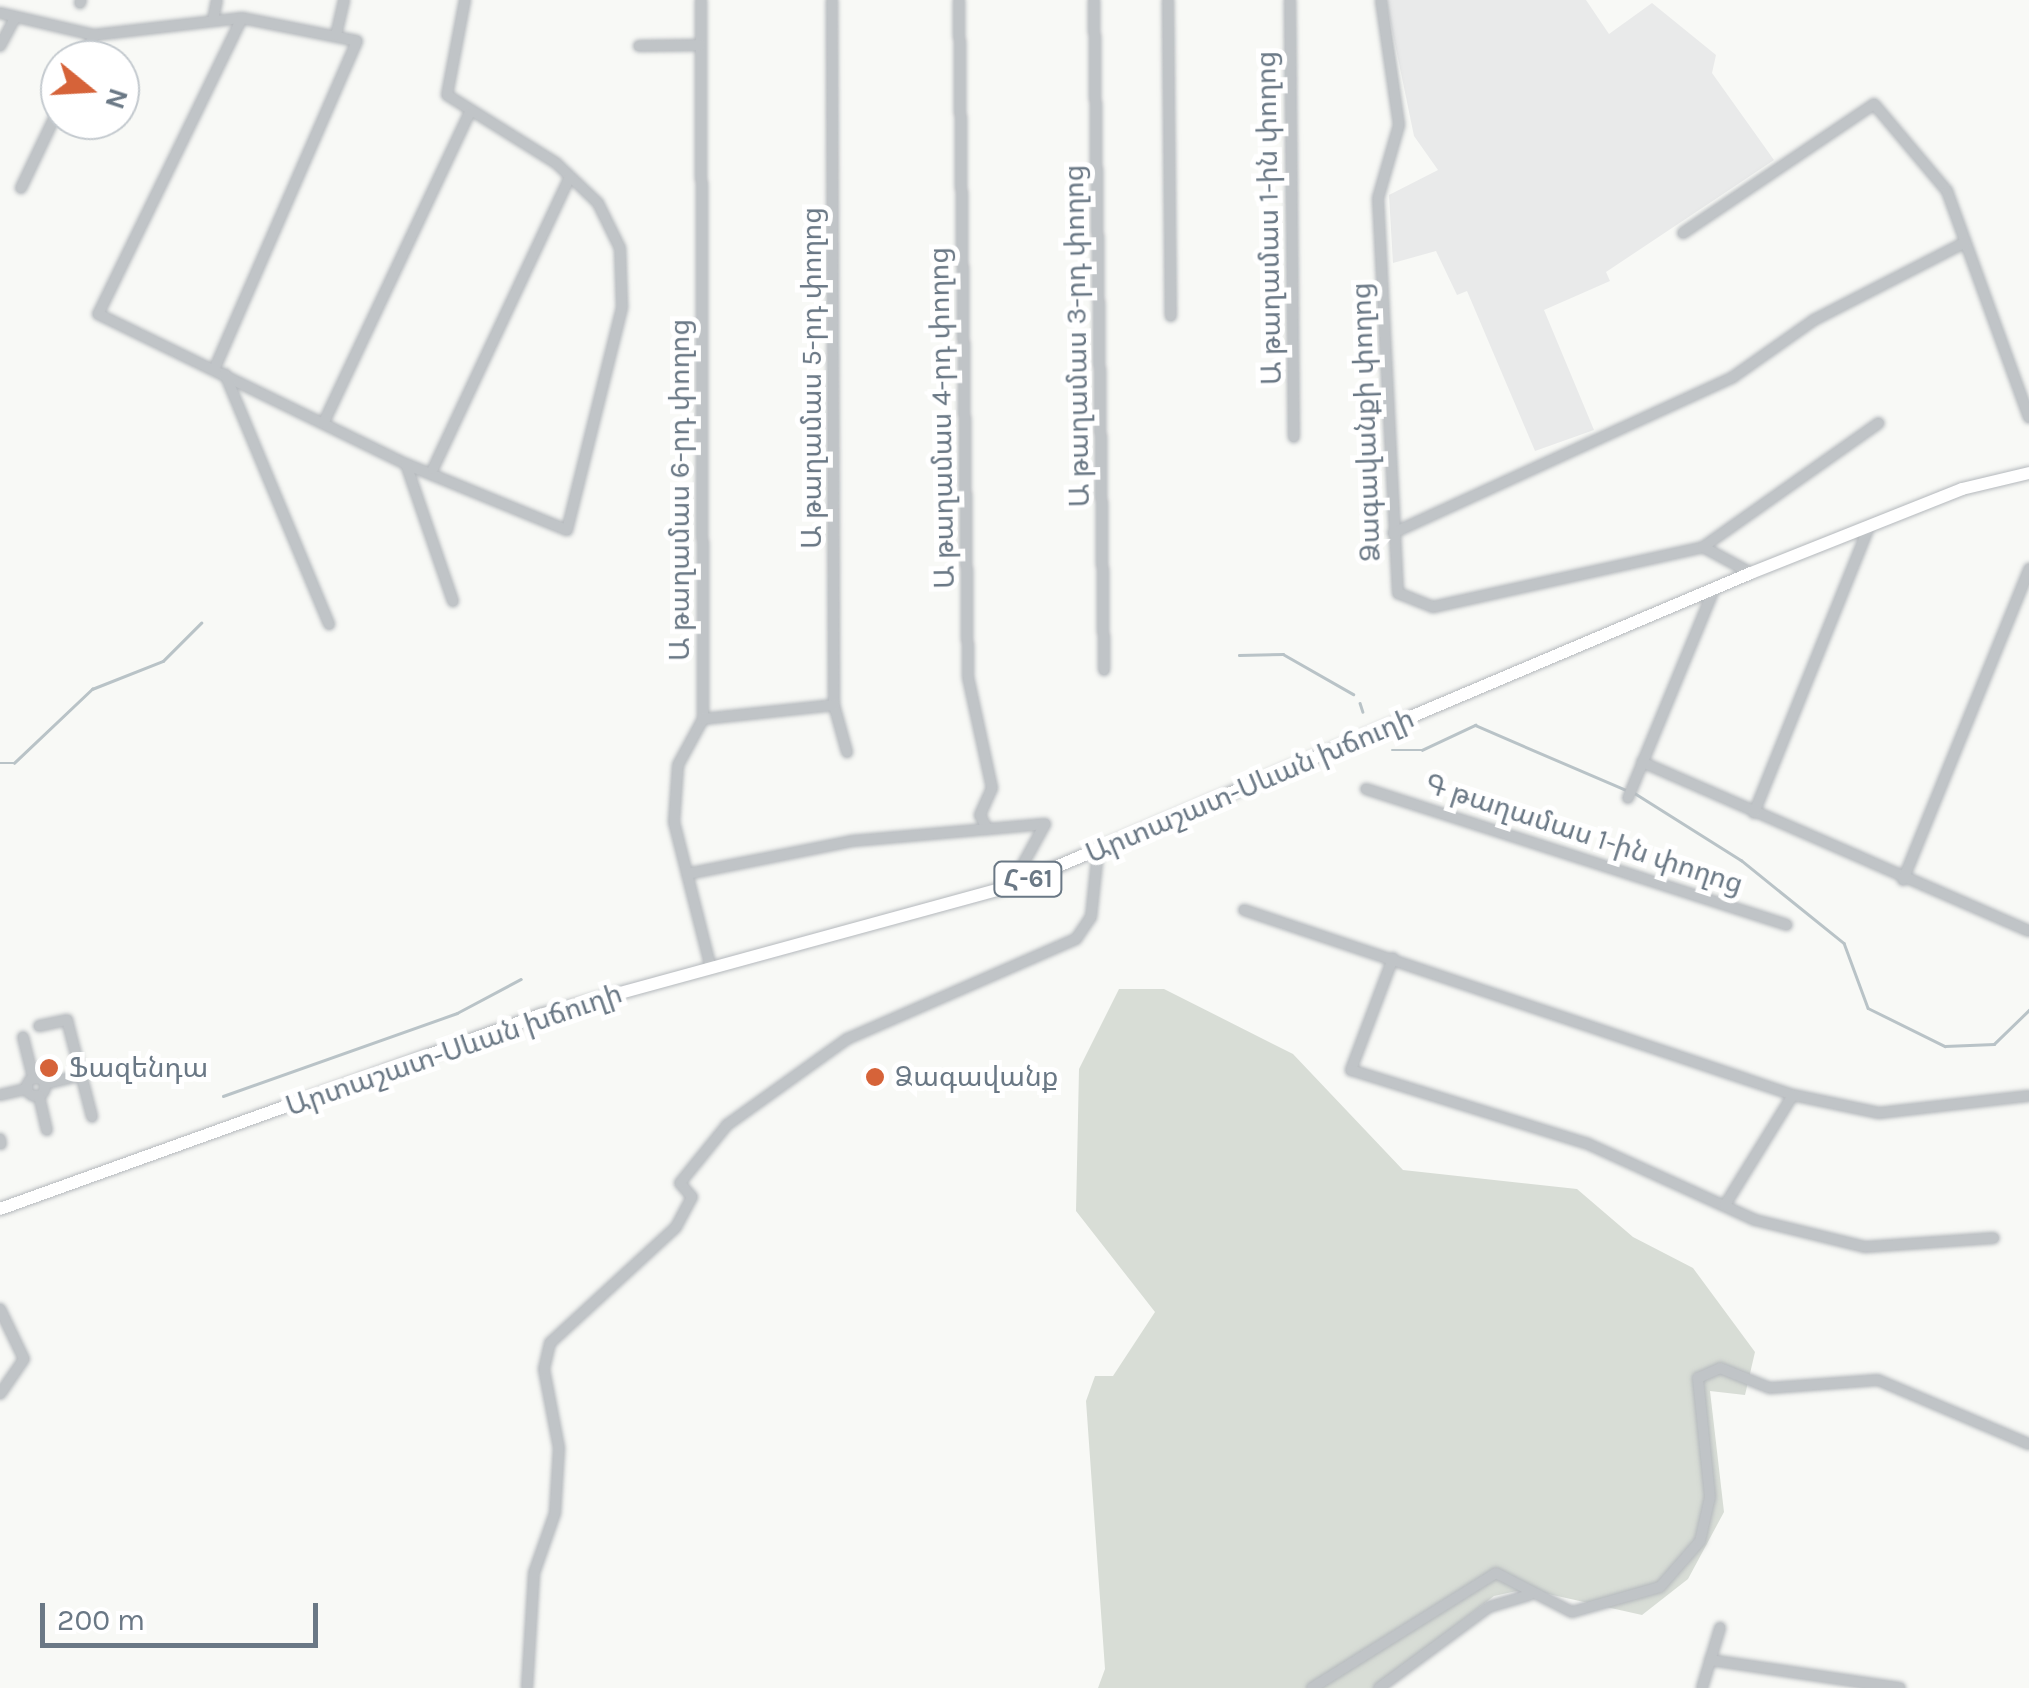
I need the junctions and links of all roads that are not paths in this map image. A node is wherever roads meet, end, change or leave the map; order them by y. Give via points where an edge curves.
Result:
1 (218, 0) edge
2 (344, 0) edge
3 (465, 0) edge
4 (700, 0) edge
5 (832, 0) edge
6 (959, 0) edge
7 (1094, 0) edge
8 (1168, 0) edge
9 (1290, 0) edge
10 (1382, 0) edge
11 (0, 12) edge
12 (15, 18) junction
13 (242, 18) junction
14 (213, 20) junction
15 (94, 35) junction
16 (336, 36) junction
17 (92, 40) edge
18 (700, 45) junction
19 (0, 46) edge
20 (639, 46) dead end
21 (469, 114) junction
22 (44, 140) edge
23 (570, 176) junction
24 (21, 188) dead end
25 (1683, 234) dead end
26 (1964, 243) junction
27 (1171, 316) dead end
28 (220, 370) junction
29 (2029, 418) edge
30 (324, 422) junction
31 (1880, 424) dead end
32 (1294, 436) dead end
33 (406, 464) junction
34 (433, 469) junction
35 (2029, 473) edge
36 (1870, 525) junction
37 (1393, 533) junction
38 (1703, 547) junction
39 (2029, 569) edge
40 (1751, 572) junction
41 (1714, 589) junction
42 (453, 601) dead end
43 (330, 624) dead end
44 (1104, 670) dead end
45 (834, 705) junction
46 (703, 719) junction
47 (847, 752) dead end
48 (1642, 762) junction
49 (1366, 789) dead end
50 (1628, 798) dead end
51 (1754, 813) junction
52 (987, 828) junction
53 (1098, 852) junction
54 (688, 874) junction
55 (1903, 880) junction
56 (1011, 886) junction
57 (1244, 910) dead end
58 (1786, 925) dead end
59 (2029, 930) edge
60 (1394, 958) junction
61 (711, 968) junction
62 (39, 1026) dead end
63 (22, 1036) dead end
64 (81, 1074) junction
65 (33, 1078) junction
66 (45, 1084) junction
67 (26, 1089) junction
68 (0, 1095) edge
69 (38, 1096) junction
70 (1793, 1096) junction
71 (2029, 1096) edge
72 (92, 1117) dead end
73 (47, 1130) dead end
74 (1725, 1206) junction
75 (0, 1209) edge
76 (1994, 1238) dead end
77 (0, 1308) edge
78 (0, 1394) edge
79 (2029, 1444) edge
80 (1529, 1594) junction
81 (1720, 1628) dead end
82 (1710, 1660) junction
83 (1818, 1674) junction
84 (527, 1688) edge
85 (1312, 1688) edge
86 (1379, 1688) edge
87 (1702, 1688) edge
88 (1816, 1688) edge
89 (1900, 1688) edge

1 - 14 street
2 - 16 street
3 - 21 street via 447,95
4 - 18 street, Ա թաղամաս 6-րդ փողոց
5 - 45 street, Ա թաղամաս 5-րդ փողոց
6 - 52 street, Ա թաղամաս 4-րդ փողոց via 968,677 992,788 980,815
7 - 44 street, Ա թաղամաս 3-րդ փողոց
8 - 27 street
9 - 32 street, Ա թաղամաս 1-ին փողոց
10 - 37 street, Ձագավանքի փողոց via 1400,125 1378,198
11 - 12 street
12 - 15 street
12 - 19 street
13 - 14 street
13 - 16 street
13 - 28 street via 98,314
14 - 15 street
15 - 17 street
16 - 28 street via 357,41 357,56
18 - 20 street
18 - 46 street, Ա թաղամաս 6-րդ փողոց
21 - 23 street
21 - 30 street
22 - 24 street
23 - 34 street
23 - 34 street via 598,203 620,248 622,306 567,530
25 - 26 street via 1874,104 1932,164
26 - 29 street
26 - 37 street via 1814,320 1687,400
28 - 30 street
28 - 43 street
30 - 33 street
31 - 38 street
33 - 34 street
33 - 42 street
35 - 36 main road, Արտաշատ-Սևան խճուղի / Հ-61
36 - 40 main road, Արտաշատ-Սևան խճուղի / Հ-61
36 - 51 street
37 - 38 street, Ձագավանքի փողոց via 1394,582 1418,608
38 - 40 street
39 - 55 street
40 - 41 main road, Արտաշատ-Սևան խճուղի / Հ-61
41 - 48 street
41 - 53 main road, Արտաշատ-Սևան խճուղի / Հ-61
45 - 46 street
45 - 47 street, Ա թաղամաս 5-րդ փողոց
46 - 54 street, Ա թաղամաս 6-րդ փողոց via 678,765 674,822
48 - 50 street
48 - 51 street
49 - 58 street, Գ թաղամաս 1-ին փողոց
51 - 55 street
52 - 54 street via 852,840
52 - 56 street via 1045,824
53 - 56 main road, Արտաշատ-Սևան խճուղի / Հ-61
53 - 84 street via 1091,916 1076,940 847,1039 726,1125 680,1183 692,1197 676,1227 550,1343 544,1370 559,1448 555,1513 534,1573
54 - 61 street, Ա թաղամաս 6-րդ փողոց
55 - 59 street
56 - 61 main road, Արտաշատ-Սևան խճուղի / Հ-61
57 - 60 street
60 - 70 street
60 - 74 street via 1351,1070 1586,1142
61 - 75 main road, Արտաշատ-Սևան խճուղի / Հ-61 via 540,1015
62 - 64 street via 67,1020
63 - 65 street
64 - 66 street
64 - 72 street
65 - 66 street
65 - 67 street
66 - 69 street
67 - 68 street
67 - 69 street
69 - 73 street
70 - 71 street via 1879,1113
70 - 74 street
74 - 76 street via 1865,1247
77 - 78 street via 24,1359
79 - 80 street via 1878,1380 1770,1388 1720,1368 1698,1378 1710,1496 1700,1541 1660,1588 1624,1604 1572,1612
80 - 85 street via 1508,1575 1478,1579
80 - 86 street via 1490,1606
81 - 82 street
82 - 83 street
82 - 87 street
83 - 88 street
83 - 89 street

